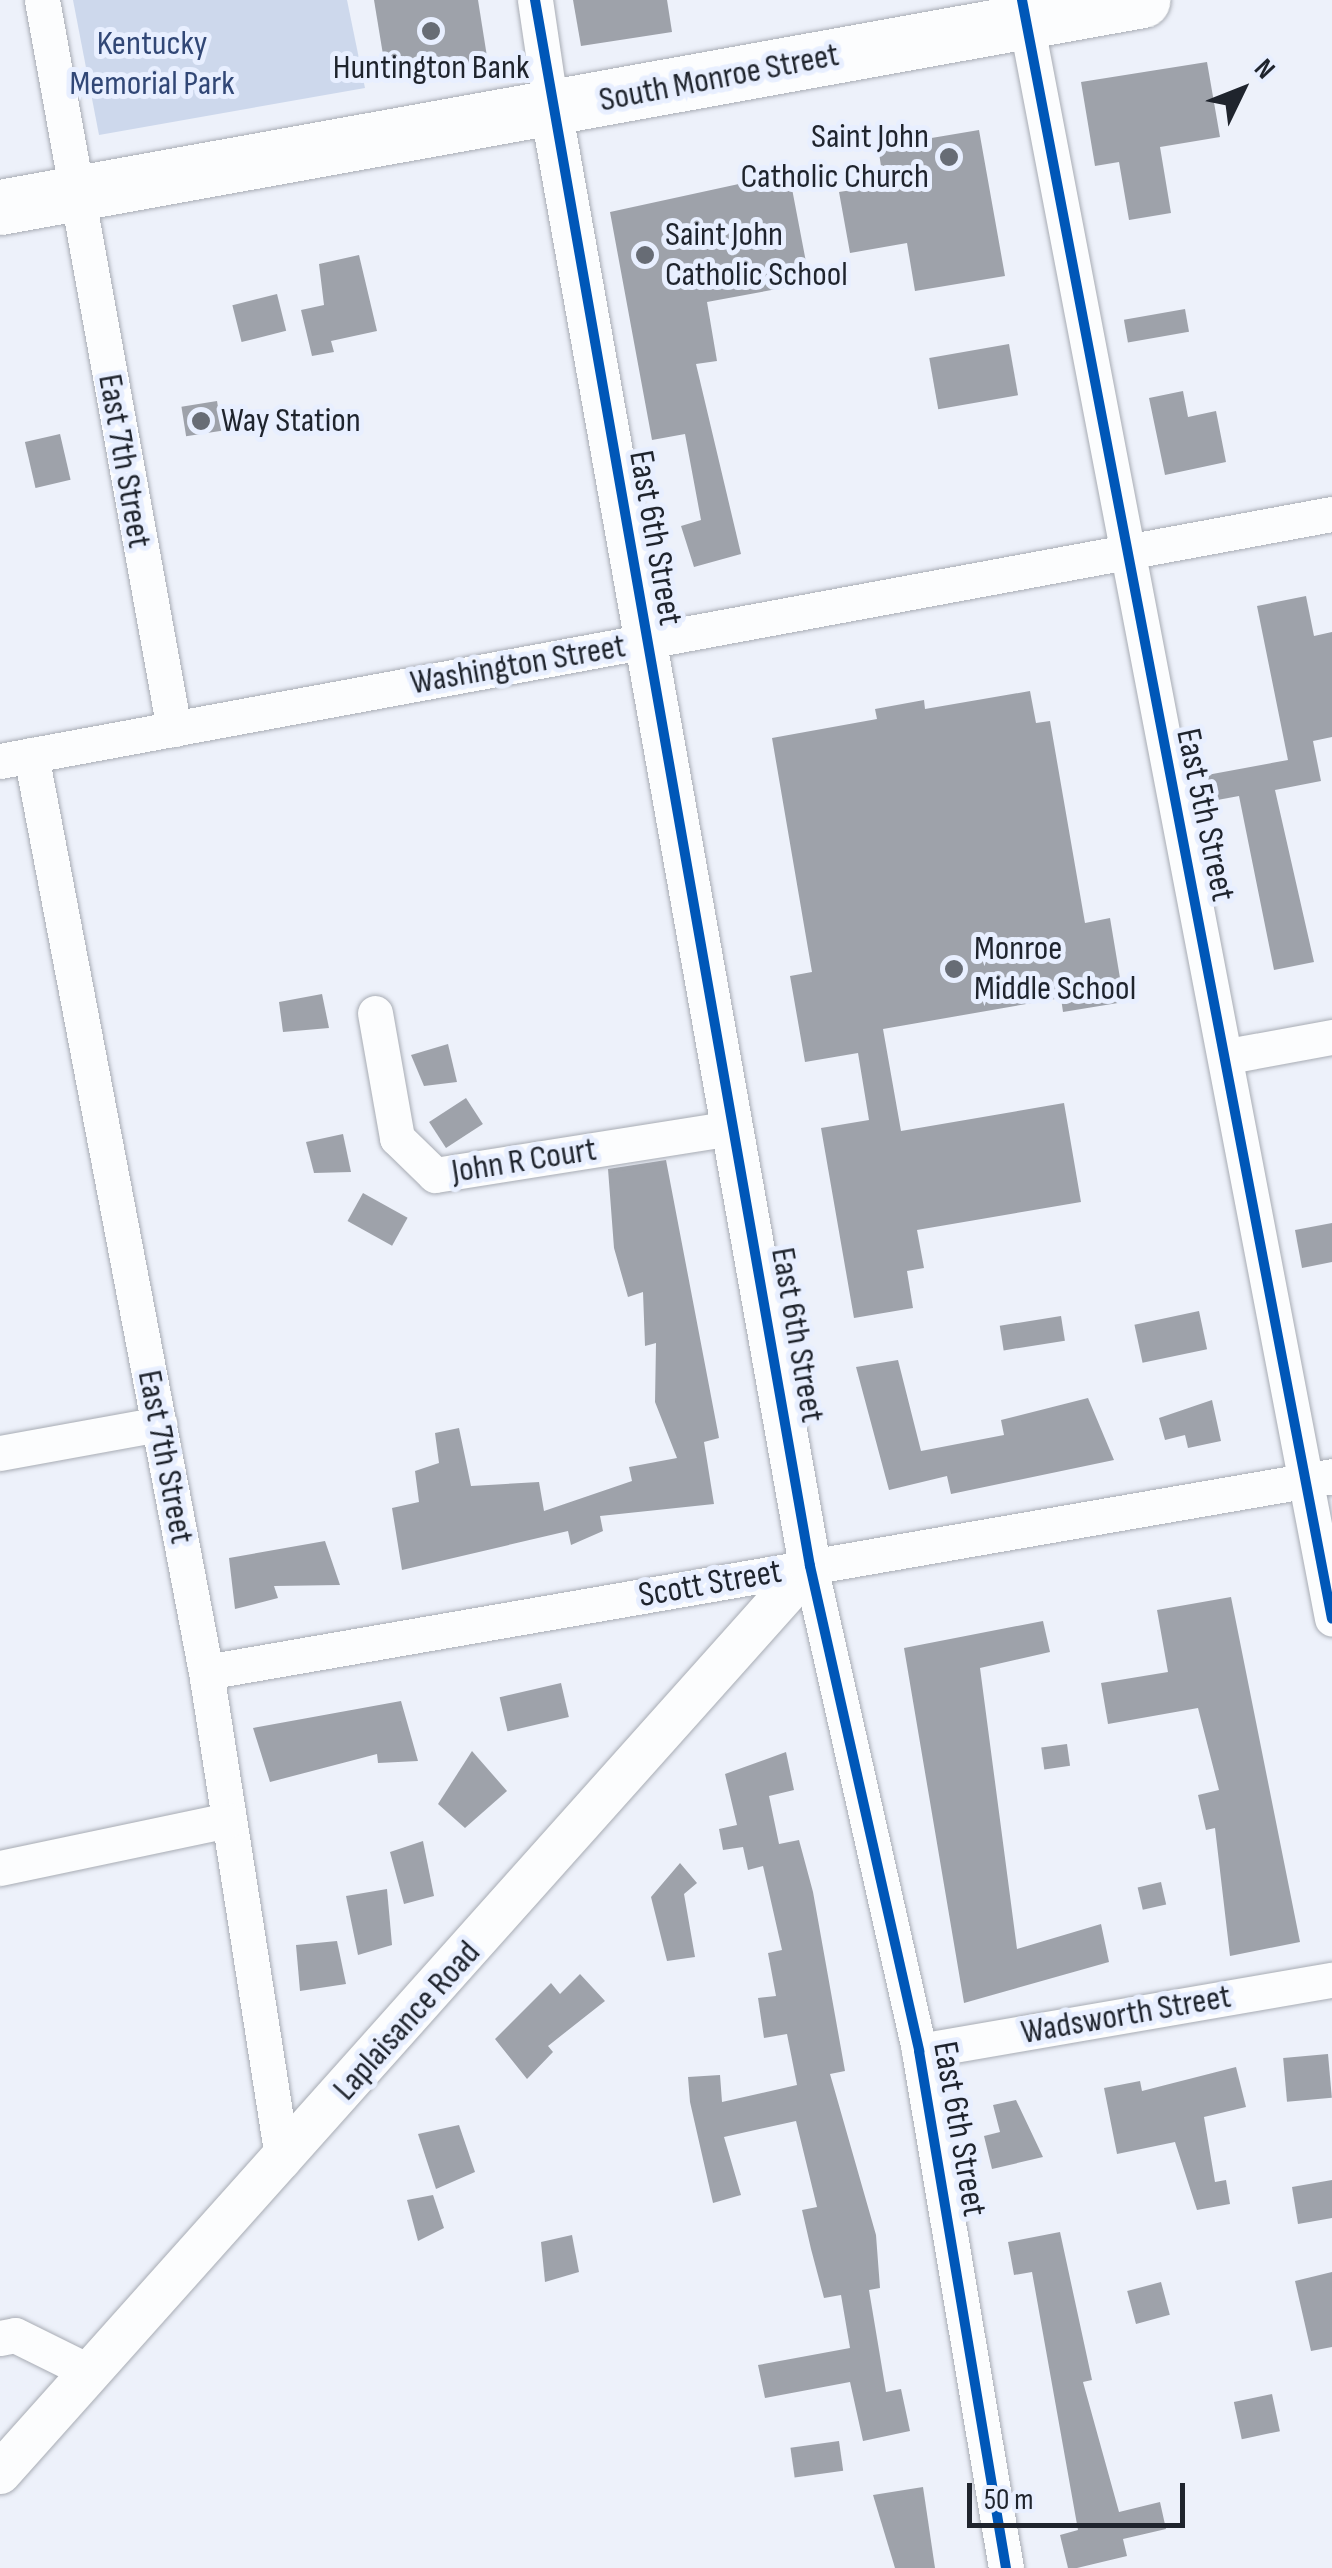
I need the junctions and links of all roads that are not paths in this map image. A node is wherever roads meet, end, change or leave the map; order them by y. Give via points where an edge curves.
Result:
1 (42, 0) edge
2 (535, 0) edge
3 (1142, 0) edge
4 (1024, 10) edge
5 (551, 109) junction
6 (75, 193) junction
7 (0, 208) edge
8 (1332, 514) edge
9 (1122, 553) junction
10 (645, 642) junction
11 (174, 729) junction
12 (16, 758) edge
13 (375, 1013) dead end
14 (1332, 1037) edge
15 (1228, 1056) junction
16 (733, 1128) junction
17 (159, 1424) junction
18 (0, 1453) edge
19 (1319, 1478) edge
20 (810, 1566) junction
21 (1332, 1620) edge
22 (206, 1672) junction
23 (226, 1820) junction
24 (0, 1868) edge
25 (1332, 1980) edge
26 (919, 2051) junction
27 (283, 2161) junction
28 (0, 2338) edge
29 (90, 2372) junction
30 (0, 2473) edge
31 (1006, 2568) edge

1 - 6 street, East 7th Street
2 - 5 street
3 - 4 main road, South Monroe Street
4 - 5 main road, South Monroe Street
4 - 9 street, East 5th Street
5 - 6 main road, South Monroe Street
5 - 10 street, East 6th Street
6 - 7 main road, South Monroe Street
6 - 11 street, East 7th Street
8 - 9 street, Washington Street
9 - 10 street, Washington Street
9 - 15 street, East 5th Street
10 - 11 street, Washington Street
10 - 16 street, East 6th Street
11 - 12 street, Washington Street
12 - 17 street, East 7th Street
13 - 16 street, John R Court via 397,1138 435,1176
14 - 15 street
15 - 19 street, East 5th Street
16 - 20 street, East 6th Street
17 - 18 street
17 - 22 street, East 7th Street
19 - 20 street, Scott Street
19 - 21 street, East 5th Street
20 - 22 street, Scott Street
20 - 26 street, East 6th Street
20 - 27 street, Laplaisance Road
22 - 23 street, East 7th Street
23 - 24 street
23 - 27 street, East 7th Street
25 - 26 street, Wadsworth Street
26 - 31 street, East 6th Street
27 - 29 street, Laplaisance Road
28 - 29 street via 15,2334
29 - 30 street, Laplaisance Road

